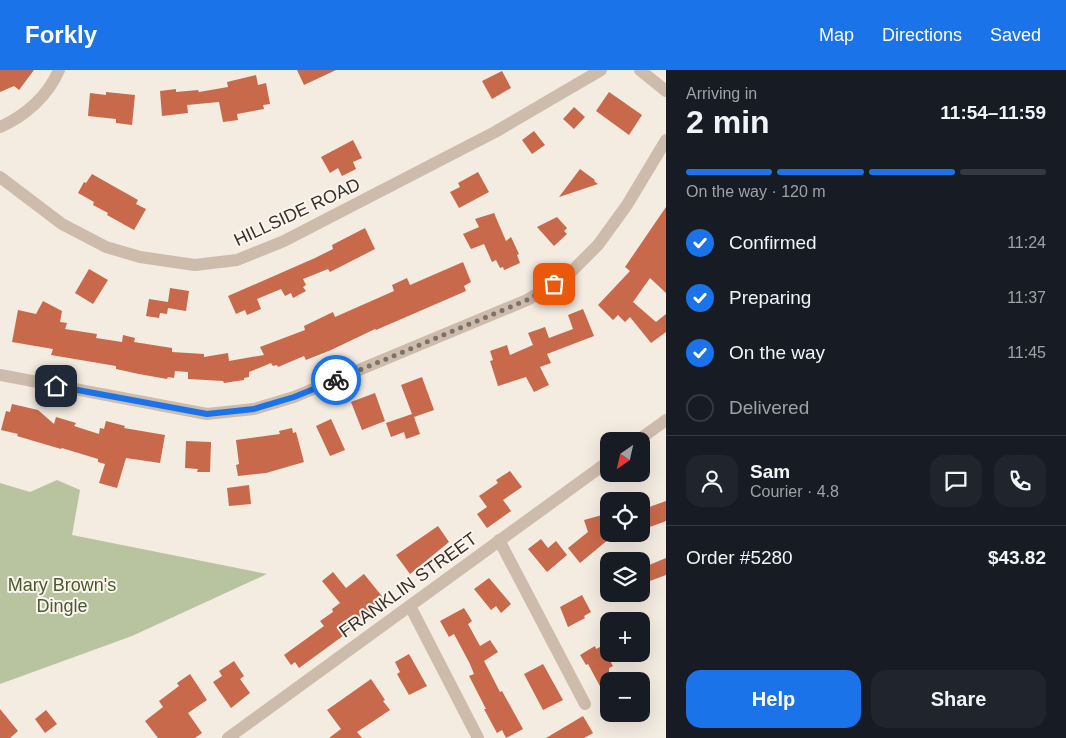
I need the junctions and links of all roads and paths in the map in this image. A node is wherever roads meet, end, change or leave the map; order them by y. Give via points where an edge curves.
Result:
1 (59, 70) edge
2 (601, 70) edge
3 (640, 70) edge
4 (666, 91) edge
5 (0, 127) edge
6 (666, 140) edge
7 (0, 178) edge
8 (0, 375) edge
9 (666, 420) edge
10 (649, 432) edge
11 (600, 467) edge
12 (499, 540) junction
13 (410, 606) junction
14 (585, 704) dead end
15 (228, 738) edge
16 (478, 738) edge

1 - 5 street via 40,100
2 - 7 street, HILLSIDE ROAD via 495,132 284,241 237,260 195,265 140,257 106,247 62,224
3 - 4 street
6 - 8 street via 627,205 598,245 567,276 527,300 294,397 254,409 207,414
9 - 10 street
11 - 12 street, FRANKLIN STREET
12 - 13 street, FRANKLIN STREET
12 - 14 street
13 - 15 street, FRANKLIN STREET
13 - 16 street

